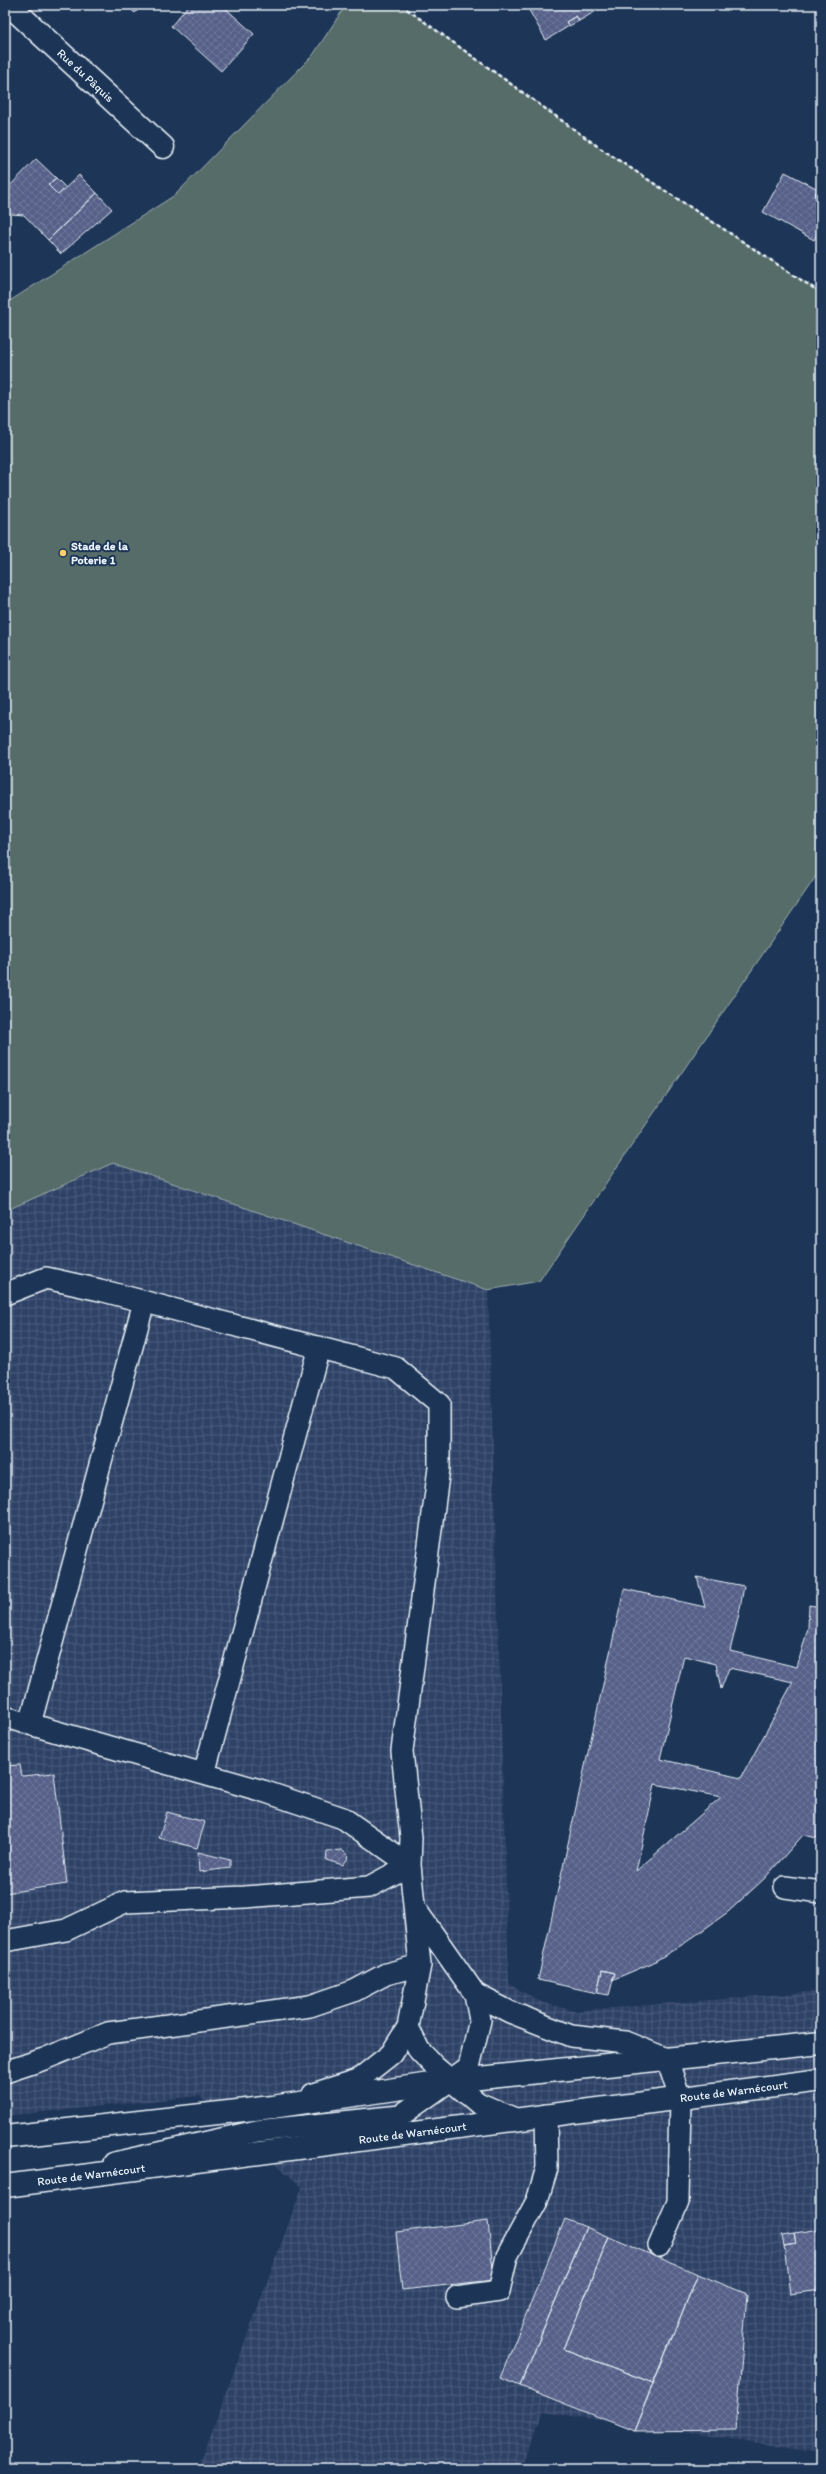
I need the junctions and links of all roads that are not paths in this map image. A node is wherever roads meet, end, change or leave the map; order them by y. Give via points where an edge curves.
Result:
1 (9, 5) edge
2 (163, 147) dead end
3 (5, 1294) edge
4 (144, 1302) junction
5 (319, 1348) junction
6 (5, 1717) edge
7 (30, 1724) junction
8 (204, 1774) junction
9 (410, 1866) junction
10 (785, 1887) dead end
11 (821, 1892) edge
12 (416, 1910) junction
13 (5, 1940) edge
14 (420, 1965) junction
15 (475, 1994) junction
16 (408, 2027) junction
17 (821, 2043) edge
18 (667, 2058) junction
19 (5, 2072) edge
20 (821, 2080) edge
21 (451, 2081) junction
22 (680, 2098) junction
23 (272, 2107) junction
24 (546, 2116) junction
25 (515, 2119) junction
26 (5, 2137) edge
27 (38, 2181) junction
28 (5, 2186) edge
29 (659, 2246) dead end
30 (458, 2297) dead end

1 - 2 main road, Rue du Pâquis
3 - 4 lane via 46,1278
4 - 5 lane
4 - 7 lane
5 - 8 lane
5 - 9 lane via 396,1368 439,1404 439,1468 402,1751 411,1838
6 - 7 lane
7 - 8 lane
8 - 9 lane via 343,1818
9 - 12 lane
9 - 13 lane via 369,1887 245,1897 125,1902 66,1930
10 - 11 lane
12 - 14 lane
12 - 15 lane
14 - 16 lane
14 - 19 lane via 386,1974 354,1990 310,2006 108,2032 44,2059
15 - 18 lane via 510,2012 571,2036 625,2042
15 - 21 lane via 480,2020 469,2067
16 - 21 lane via 419,2050
16 - 23 lane via 391,2054 358,2080
17 - 18 main road
18 - 21 main road
18 - 22 lane
20 - 22 main road, Route de Warnécourt
21 - 23 main road
21 - 25 lane via 478,2103
21 - 27 lane via 400,2116 256,2131
22 - 24 main road, Route de Warnécourt
22 - 29 lane via 678,2202
23 - 26 main road
24 - 25 main road, Route de Warnécourt
24 - 30 lane via 547,2168 537,2201 507,2256 499,2291
25 - 27 main road, Route de Warnécourt
27 - 28 main road, Route de Warnécourt

